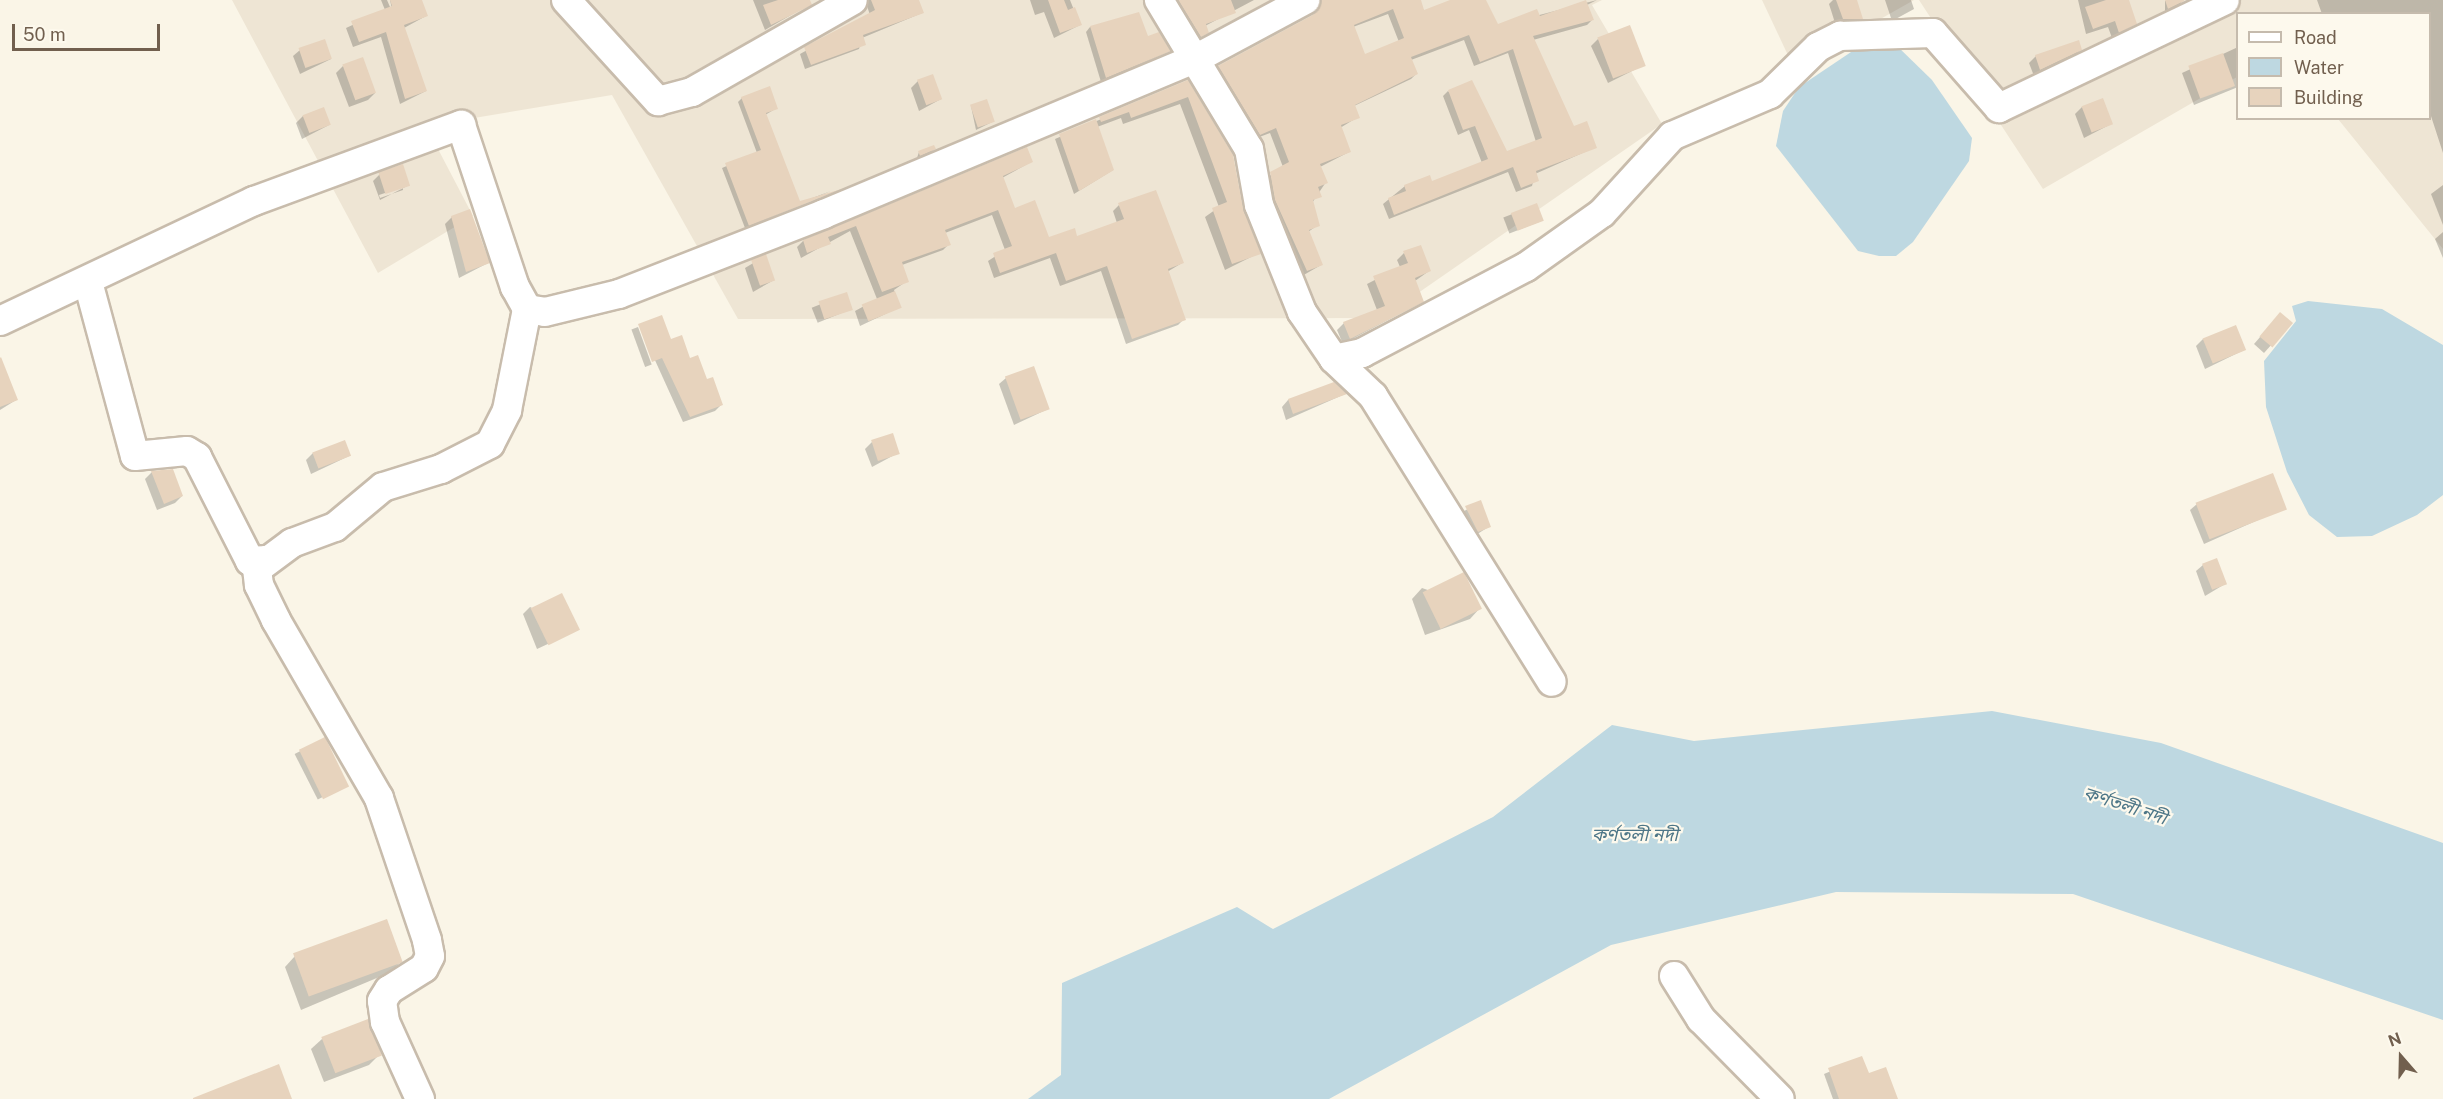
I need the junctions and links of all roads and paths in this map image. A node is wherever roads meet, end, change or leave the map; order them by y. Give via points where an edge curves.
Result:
1 (566, 0) edge
2 (853, 0) edge
3 (1159, 0) edge
4 (1305, 0) edge
5 (2225, 0) edge
6 (1197, 58) junction
7 (88, 282) junction
8 (527, 309) junction
9 (0, 321) edge
10 (1334, 359) junction
11 (263, 561) junction
12 (1552, 682) dead end
13 (1674, 976) dead end
14 (420, 1099) edge
15 (1780, 1099) edge

1 - 2 street via 658,101 692,92
3 - 6 street
4 - 6 street
5 - 10 street via 1999,108 1934,33 1840,36 1818,48 1770,94 1672,136 1602,213 1526,267 1373,348
6 - 8 street via 619,294 545,312
6 - 10 street via 1249,149 1259,205 1302,312
7 - 8 street via 254,201 460,124 514,287
7 - 9 street
7 - 11 street via 135,456 187,451 197,457 250,561
8 - 11 street via 507,410 490,444 441,469 383,486 335,527
10 - 12 street via 1373,396
11 - 14 street via 257,569 258,585 379,798 427,940 430,956 424,968 389,990 382,1001 385,1022
13 - 15 street via 1701,1019

